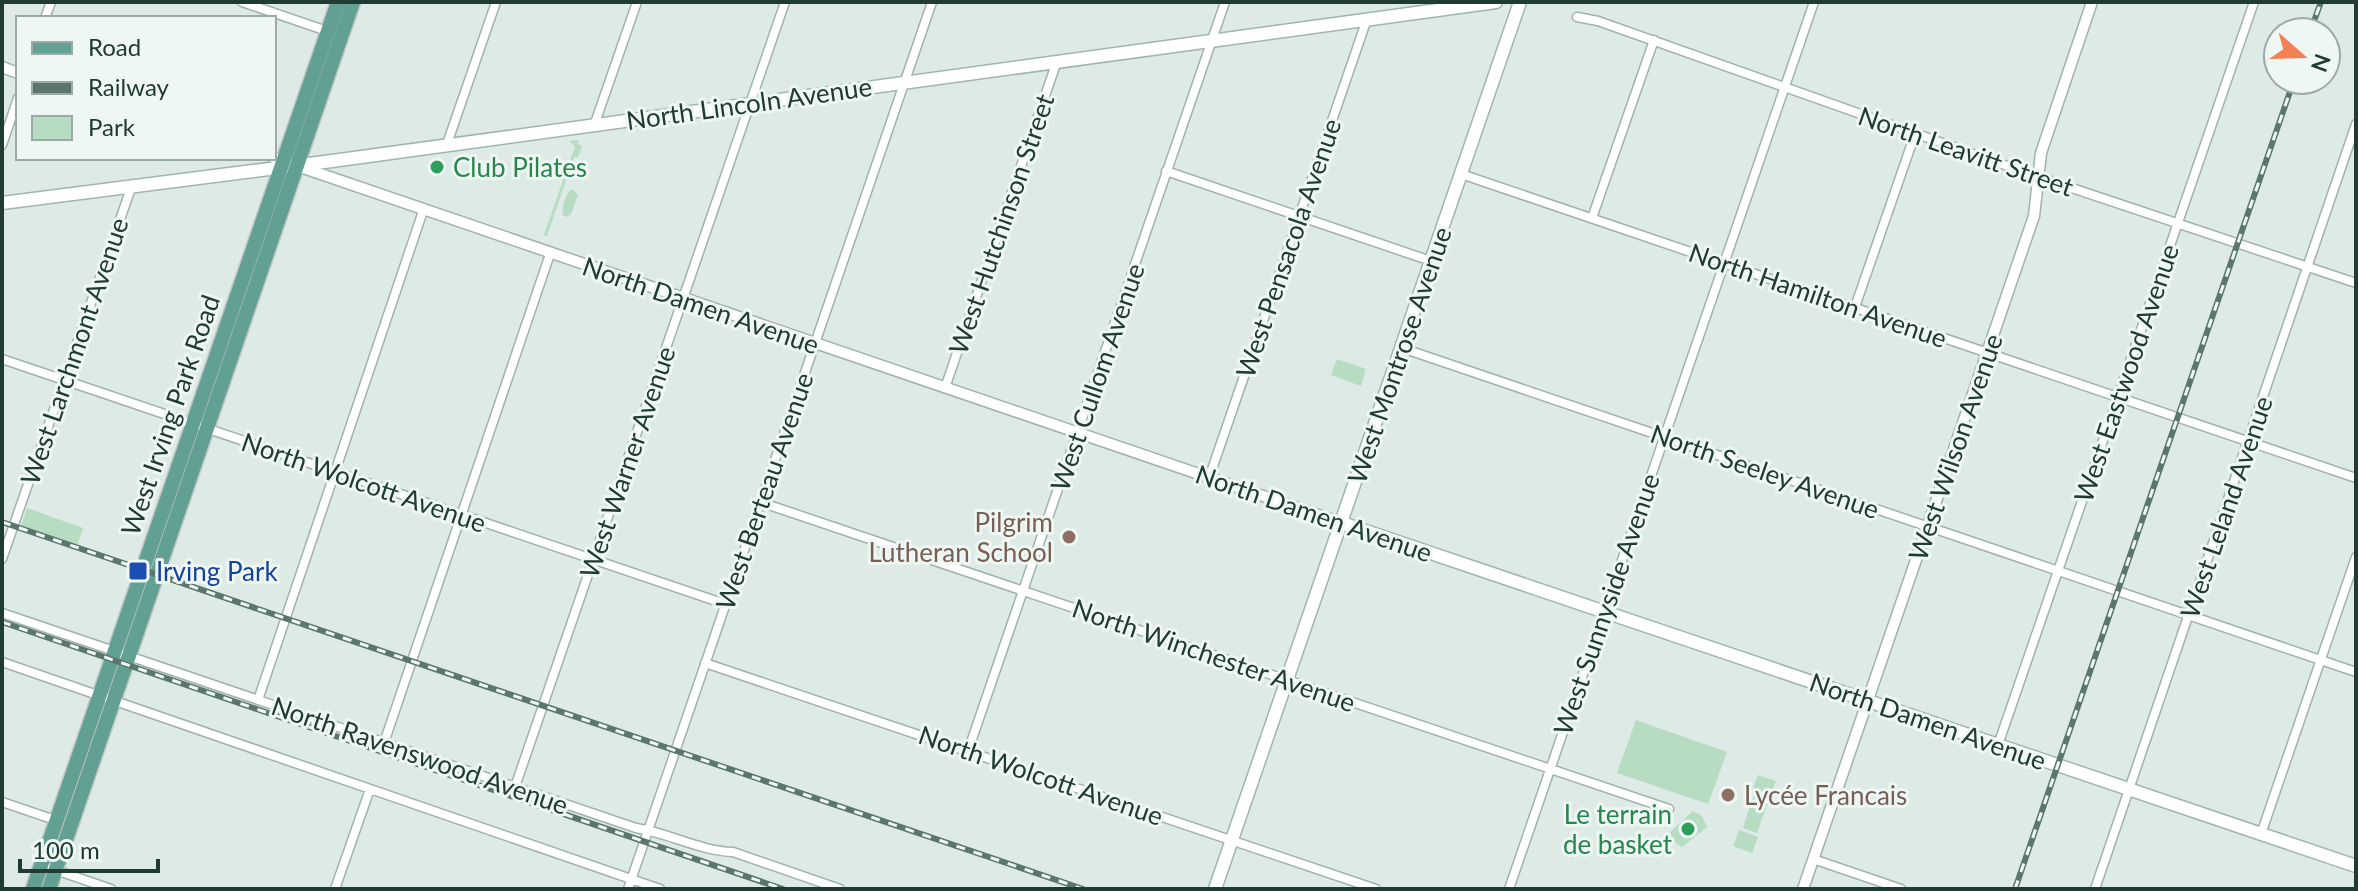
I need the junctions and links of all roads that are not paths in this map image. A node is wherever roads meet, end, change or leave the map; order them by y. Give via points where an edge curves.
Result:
1 (242, 2) edge
2 (338, 2) edge
3 (353, 2) edge
4 (496, 2) edge
5 (637, 2) edge
6 (785, 2) edge
7 (932, 2) edge
8 (1225, 2) edge
9 (1496, 2) edge
10 (1520, 2) edge
11 (1814, 2) edge
12 (2092, 2) edge
13 (2254, 2) edge
14 (1577, 17) dead end
15 (1367, 19) junction
16 (327, 31) junction
17 (1654, 40) junction
18 (1212, 41) junction
19 (1057, 61) junction
20 (904, 82) junction
21 (1783, 86) junction
22 (750, 103) junction
23 (16, 104) edge
24 (595, 123) junction
25 (2356, 124) edge
26 (1915, 134) junction
27 (447, 144) junction
28 (2, 145) edge
29 (284, 163) edge
30 (1166, 171) junction
31 (1461, 174) junction
32 (2039, 177) junction
33 (131, 188) junction
34 (2, 203) edge
35 (423, 211) junction
36 (1300, 216) junction
37 (1592, 218) junction
38 (2178, 224) junction
39 (550, 254) junction
40 (1431, 261) junction
41 (1723, 263) junction
42 (2307, 267) junction
43 (2356, 283) edge
44 (683, 299) junction
45 (1855, 307) junction
46 (814, 344) junction
47 (1402, 348) junction
48 (1987, 352) junction
49 (2, 359) edge
50 (64, 380) junction
51 (945, 388) junction
52 (2118, 397) junction
53 (192, 424) junction
54 (207, 429) junction
55 (1079, 433) junction
56 (1663, 437) junction
57 (2248, 441) junction
58 (335, 472) junction
59 (1209, 478) junction
60 (2356, 478) edge
61 (760, 502) junction
62 (462, 515) junction
63 (1342, 523) junction
64 (1927, 527) junction
65 (2356, 557) edge
66 (2, 559) edge
67 (593, 559) junction
68 (2057, 571) junction
69 (1024, 591) junction
70 (725, 604) junction
71 (1604, 611) junction
72 (2, 613) edge
73 (2189, 615) junction
74 (115, 651) junction
75 (129, 656) junction
76 (2321, 660) junction
77 (2, 662) edge
78 (705, 663) junction
79 (2356, 672) edge
80 (1287, 679) junction
81 (99, 696) junction
82 (258, 700) junction
83 (114, 701) junction
84 (1868, 701) junction
85 (384, 743) junction
86 (1998, 745) junction
87 (968, 751) junction
88 (1550, 769) junction
89 (515, 787) junction
90 (370, 789) junction
91 (2130, 789) junction
92 (2, 802) edge
93 (1669, 809) dead end
94 (63, 823) junction
95 (648, 830) junction
96 (2261, 834) junction
97 (1232, 839) junction
98 (1813, 859) junction
99 (2356, 866) edge
100 (48, 867) junction
101 (630, 884) edge
102 (33, 889) edge
103 (49, 889) edge
104 (111, 889) edge
105 (335, 889) edge
106 (660, 889) edge
107 (840, 889) edge
108 (1215, 889) edge
109 (1376, 889) edge
110 (1509, 889) edge
111 (1803, 889) edge
112 (1901, 889) edge
113 (2095, 889) edge

1 - 16 street
2 - 16 main road, West Irving Park Road
3 - 29 main road, West Irving Park Road
4 - 27 street
5 - 24 street
6 - 22 street, West Warner Avenue
7 - 20 street, West Berteau Avenue
8 - 18 street, West Cullom Avenue
9 - 15 main road, North Lincoln Avenue
10 - 31 main road, West Montrose Avenue
11 - 21 street, West Sunnyside Avenue
12 - 32 street, West Wilson Avenue via 2041,153
13 - 38 street, West Eastwood Avenue
14 - 17 street, North Leavitt Street
15 - 18 main road, North Lincoln Avenue
15 - 36 street, West Pensacola Avenue
16 - 29 main road, West Irving Park Road
17 - 21 street, North Leavitt Street
17 - 37 street
18 - 19 main road, North Lincoln Avenue
18 - 30 street, West Cullom Avenue
19 - 20 main road, North Lincoln Avenue
19 - 51 street, West Hutchinson Street
20 - 22 main road, North Lincoln Avenue
20 - 46 street, West Berteau Avenue
21 - 26 street, North Leavitt Street
21 - 41 street, West Sunnyside Avenue
22 - 24 main road, North Lincoln Avenue
22 - 44 street, West Warner Avenue
23 - 28 street
24 - 27 main road, North Lincoln Avenue
25 - 42 street, West Leland Avenue
26 - 32 street, North Leavitt Street
26 - 45 street
27 - 29 main road, North Lincoln Avenue
29 - 33 main road, North Lincoln Avenue
29 - 35 street, North Damen Avenue
29 - 53 main road, West Irving Park Road
29 - 54 main road, West Irving Park Road
30 - 36 street
30 - 55 street, West Cullom Avenue
31 - 37 street, North Hamilton Avenue
31 - 40 main road, West Montrose Avenue
32 - 38 street, North Leavitt Street
32 - 48 street, West Wilson Avenue via 2034,216
33 - 34 main road, North Lincoln Avenue
33 - 50 street, West Larchmont Avenue
35 - 39 street, North Damen Avenue
35 - 58 street
36 - 40 street
36 - 59 street, West Pensacola Avenue
37 - 41 street, North Hamilton Avenue
38 - 42 street, North Leavitt Street
38 - 52 street, West Eastwood Avenue
39 - 44 street, North Damen Avenue
39 - 62 street
40 - 47 main road, West Montrose Avenue
41 - 45 street, North Hamilton Avenue
41 - 56 street, West Sunnyside Avenue
42 - 43 street, North Leavitt Street
42 - 57 street, West Leland Avenue
44 - 46 street, North Damen Avenue
44 - 67 street, West Warner Avenue
45 - 48 street, North Hamilton Avenue
46 - 51 street, North Damen Avenue
46 - 61 street, West Berteau Avenue
47 - 56 street, North Seeley Avenue
47 - 63 main road, West Montrose Avenue
48 - 52 street, North Hamilton Avenue
48 - 64 street, West Wilson Avenue
49 - 50 street, North Wolcott Avenue
50 - 53 street, North Wolcott Avenue
50 - 66 street, West Larchmont Avenue
51 - 55 street, North Damen Avenue
52 - 57 street, North Hamilton Avenue
52 - 68 street, West Eastwood Avenue
53 - 54 street, North Wolcott Avenue
53 - 74 main road, West Irving Park Road
54 - 58 street, North Wolcott Avenue
54 - 75 main road, West Irving Park Road
55 - 59 street, North Damen Avenue
55 - 69 street, West Cullom Avenue
56 - 64 street, North Seeley Avenue
56 - 71 street, West Sunnyside Avenue
57 - 60 street, North Hamilton Avenue
57 - 73 street, West Leland Avenue
58 - 62 street, North Wolcott Avenue
58 - 82 street
59 - 63 street, North Damen Avenue
61 - 69 street, North Winchester Avenue
61 - 70 street, West Berteau Avenue
62 - 67 street, North Wolcott Avenue
62 - 85 street
63 - 71 main road, North Damen Avenue
63 - 80 main road, West Montrose Avenue
64 - 68 street, North Seeley Avenue
64 - 84 street, West Wilson Avenue
65 - 76 street
67 - 70 street, North Wolcott Avenue
67 - 89 street, West Warner Avenue
68 - 73 street, North Seeley Avenue
68 - 86 street, West Eastwood Avenue
69 - 80 street, North Winchester Avenue
69 - 87 street, West Cullom Avenue
70 - 78 street, West Berteau Avenue
71 - 84 main road, North Damen Avenue
71 - 88 street, West Sunnyside Avenue
72 - 74 street, North Ravenswood Avenue
73 - 76 street, North Seeley Avenue
73 - 91 street, West Leland Avenue
74 - 75 street, North Ravenswood Avenue
74 - 81 main road, West Irving Park Road
75 - 82 street, North Ravenswood Avenue
75 - 83 main road, West Irving Park Road
76 - 79 street, North Seeley Avenue
76 - 96 street
77 - 81 street, North Ravenswood Avenue
78 - 87 street, North Wolcott Avenue
78 - 95 street, West Berteau Avenue
80 - 88 street, North Winchester Avenue
80 - 97 main road, West Montrose Avenue
81 - 83 street, North Ravenswood Avenue
81 - 94 main road, West Irving Park Road
82 - 85 street, North Ravenswood Avenue
83 - 90 street, North Ravenswood Avenue
83 - 94 main road, West Irving Park Road
84 - 86 main road, North Damen Avenue
84 - 98 street, West Wilson Avenue
85 - 89 street, North Ravenswood Avenue
86 - 91 main road, North Damen Avenue
87 - 97 street, North Wolcott Avenue
88 - 93 street, North Winchester Avenue
88 - 110 street, West Sunnyside Avenue
89 - 95 street, North Ravenswood Avenue
90 - 101 street, North Ravenswood Avenue via 614,871
90 - 105 street
91 - 96 main road, North Damen Avenue
91 - 113 street, West Leland Avenue
92 - 94 street
94 - 100 main road, West Irving Park Road
95 - 101 street, West Berteau Avenue
95 - 107 street, North Ravenswood Avenue
96 - 99 main road, North Damen Avenue
97 - 108 main road, West Montrose Avenue
97 - 109 street, North Wolcott Avenue
98 - 111 street, West Wilson Avenue
98 - 112 street
100 - 102 main road, West Irving Park Road
100 - 103 main road, West Irving Park Road
100 - 104 street
101 - 106 street, North Ravenswood Avenue

